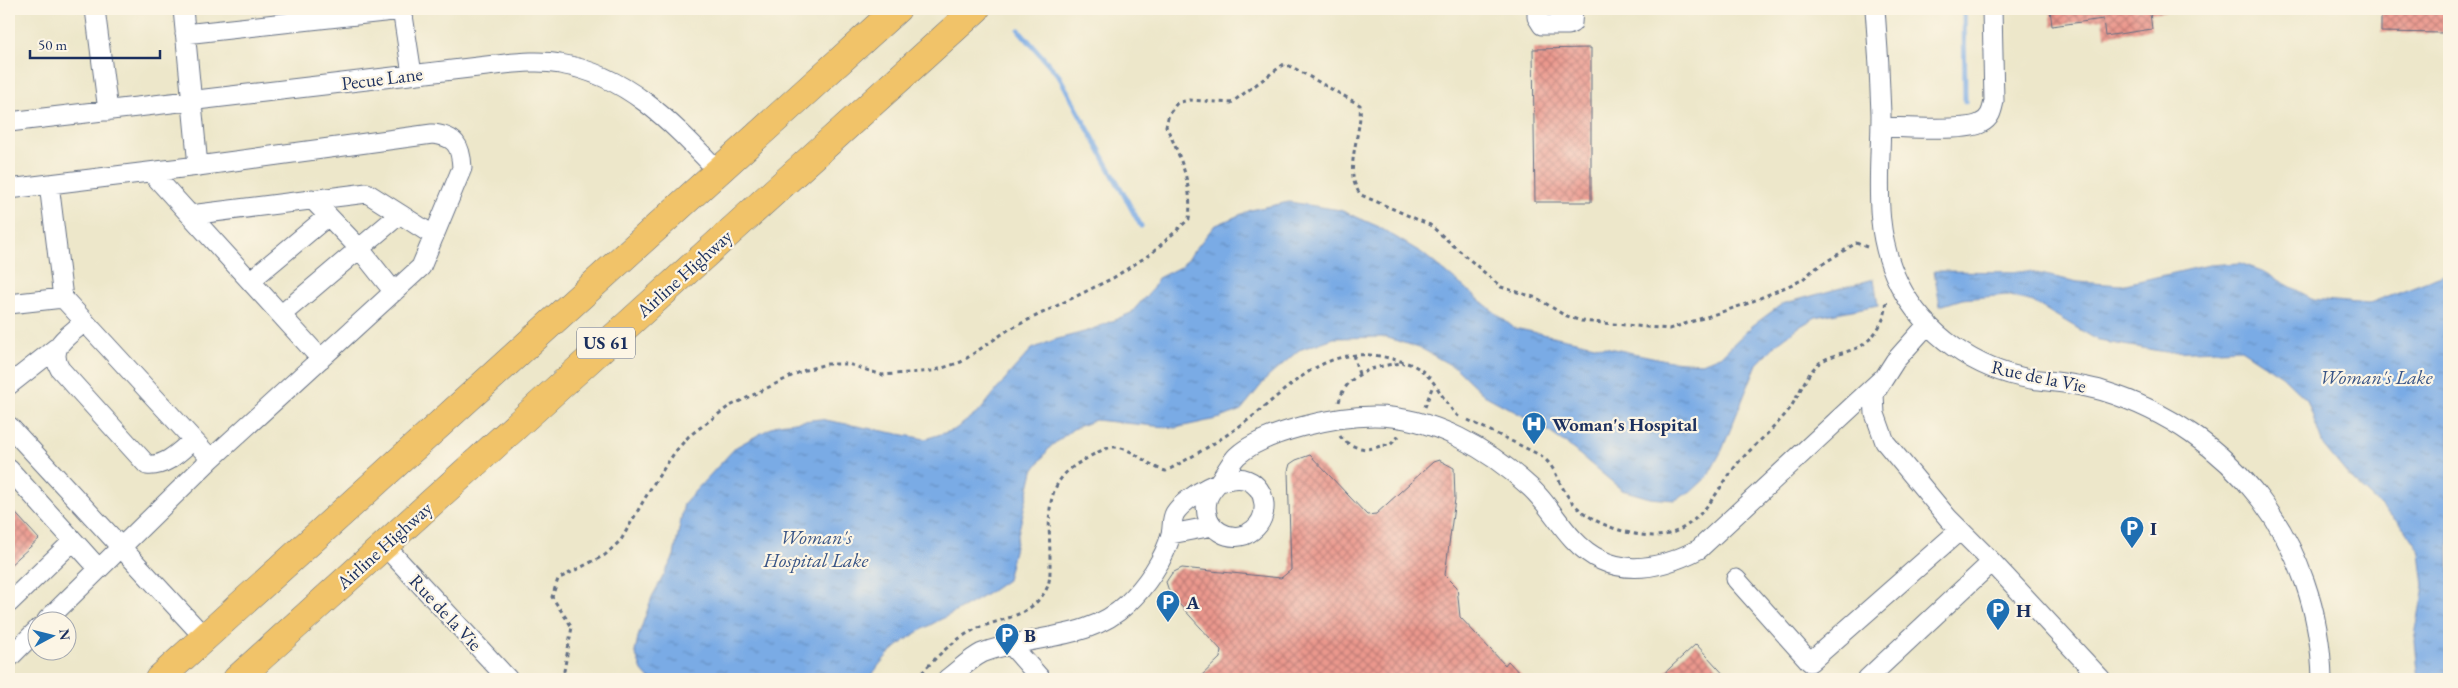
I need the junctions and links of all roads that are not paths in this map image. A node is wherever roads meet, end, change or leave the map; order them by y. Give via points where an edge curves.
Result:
1 (95, 9) edge
2 (183, 9) edge
3 (402, 9) edge
4 (897, 9) edge
5 (976, 9) edge
6 (1537, 9) edge
7 (1573, 9) edge
8 (1874, 9) edge
9 (1992, 9) edge
10 (185, 34) junction
11 (412, 74) junction
12 (191, 101) junction
13 (108, 110) junction
14 (9, 122) edge
15 (1881, 127) junction
16 (198, 166) junction
17 (150, 172) junction
18 (719, 172) junction
19 (48, 184) junction
20 (9, 189) edge
21 (312, 200) junction
22 (190, 214) junction
23 (400, 214) junction
24 (328, 216) junction
25 (434, 236) junction
26 (359, 248) junction
27 (250, 280) junction
28 (394, 292) junction
29 (63, 298) junction
30 (9, 304) edge
31 (281, 315) junction
32 (84, 322) junction
33 (1928, 324) junction
34 (56, 348) junction
35 (321, 358) junction
36 (1882, 379) junction
37 (9, 385) edge
38 (9, 426) edge
39 (193, 440) junction
40 (211, 459) junction
41 (40, 461) junction
42 (9, 462) edge
43 (9, 469) edge
44 (1218, 483) junction
45 (16, 486) edge
46 (1212, 526) junction
47 (1960, 530) junction
48 (1171, 534) junction
49 (73, 541) junction
50 (384, 545) junction
51 (121, 548) junction
52 (1992, 562) junction
53 (99, 569) junction
54 (1736, 579) dead end
55 (9, 603) edge
56 (57, 610) edge
57 (204, 636) junction
58 (28, 639) edge
59 (1011, 645) junction
60 (9, 658) edge
61 (158, 679) edge
62 (237, 679) edge
63 (508, 679) edge
64 (947, 679) edge
65 (1041, 679) edge
66 (1867, 679) edge
67 (2101, 679) edge
68 (2322, 679) edge

1 - 13 street
2 - 10 street
3 - 10 street
3 - 11 street
4 - 18 highway, US 61
5 - 50 highway, Airline Highway / US 61
6 - 7 street via 1542,25 1568,25 1572,23
8 - 15 street, Rue de la Vie
9 - 15 street via 1994,101 1991,114 1981,124 1966,127
10 - 12 street
11 - 12 street, Pecue Lane
11 - 18 street, Pecue Lane via 529,62 588,70 631,90 658,111
12 - 13 street, Pecue Lane
12 - 16 street
13 - 14 street, Pecue Lane
15 - 33 street, Rue de la Vie via 1880,227 1900,285
16 - 17 street
16 - 25 street via 432,134 445,135 457,143 462,154 462,168
17 - 19 street
17 - 22 street
18 - 57 highway, US 61
19 - 20 street
19 - 29 street
21 - 22 street
21 - 23 street via 367,193
21 - 24 street
22 - 27 street
23 - 25 street
23 - 26 street
24 - 26 street
24 - 27 street
25 - 28 street via 421,267
26 - 28 street
26 - 31 street
27 - 31 street
28 - 35 street
29 - 30 street
29 - 32 street
31 - 35 street
32 - 34 street
32 - 39 street
33 - 36 street
33 - 68 street, Rue de la Vie via 1965,355 1992,368 2030,378 2071,383 2128,399 2162,414 2220,454 2264,502 2301,570 2312,600
34 - 37 street
34 - 39 street via 55,360 60,369 147,465 156,466 164,462
35 - 40 street
36 - 44 street via 1699,549 1678,560 1636,569 1614,566 1589,555 1534,491 1507,467 1441,430 1404,418 1373,416 1306,425 1264,440 1237,456
36 - 47 street via 1874,394 1875,414 1885,442
38 - 41 street
39 - 40 street
40 - 51 street
41 - 42 street
41 - 51 street
43 - 45 street
44 - 46 street via 1207,499 1206,509
44 - 46 street via 1237,478 1255,486 1264,503 1264,513 1255,529 1238,536 1220,532
44 - 48 street via 1179,507 1172,517
45 - 49 street
46 - 48 street
47 - 52 street
47 - 54 street via 1810,662
48 - 59 street via 1157,565 1128,604 1112,616 1077,632
49 - 53 street
49 - 55 street
50 - 62 highway, Airline Highway / US 61
50 - 63 street, Rue de la Vie
51 - 53 street
51 - 57 street
52 - 66 street
52 - 67 street
53 - 56 street
57 - 61 highway, US 61
58 - 60 street
59 - 64 street via 981,654
59 - 65 street

